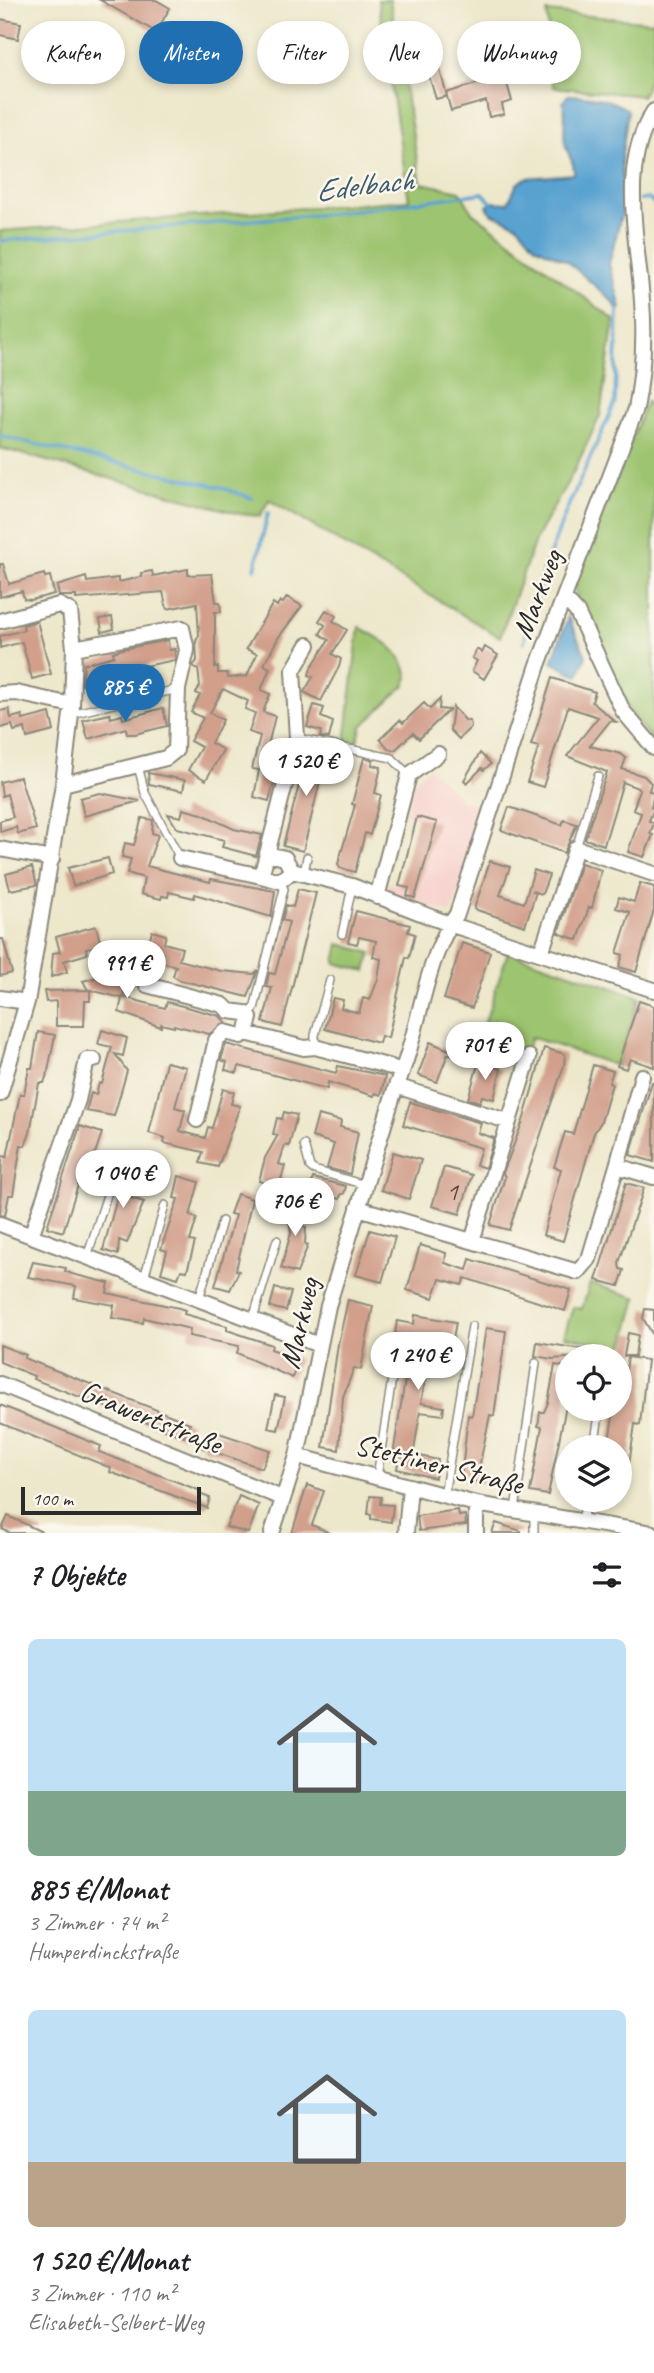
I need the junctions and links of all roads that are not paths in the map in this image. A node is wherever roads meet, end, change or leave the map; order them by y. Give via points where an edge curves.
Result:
1 (654, 111) edge
2 (565, 599) junction
3 (0, 621) edge
4 (308, 645) dead end
5 (74, 648) junction
6 (178, 689) junction
7 (0, 694) edge
8 (72, 709) junction
9 (297, 738) junction
10 (654, 748) edge
11 (438, 754) dead end
12 (138, 765) junction
13 (409, 775) junction
14 (598, 776) dead end
15 (63, 784) junction
16 (576, 848) junction
17 (0, 849) edge
18 (267, 854) junction
19 (307, 857) dead end
20 (180, 858) joint
21 (52, 859) junction
22 (654, 874) edge
23 (292, 875) junction
24 (261, 876) junction
25 (352, 886) junction
26 (377, 897) junction
27 (449, 924) junction
28 (342, 934) dead end
29 (541, 953) junction
30 (330, 980) dead end
31 (147, 985) dead end
32 (654, 990) edge
33 (0, 998) edge
34 (27, 1002) junction
35 (229, 1011) junction
36 (247, 1015) junction
37 (225, 1032) junction
38 (246, 1033) junction
39 (315, 1047) junction
40 (529, 1057) dead end
41 (94, 1060) dead end
42 (4, 1066) edge
43 (642, 1076) dead end
44 (399, 1079) junction
45 (0, 1094) edge
46 (197, 1121) dead end
47 (507, 1121) junction
48 (304, 1145) dead end
49 (617, 1166) junction
50 (654, 1177) edge
51 (365, 1185) junction
52 (107, 1195) dead end
53 (164, 1205) dead end
54 (358, 1208) junction
55 (222, 1221) dead end
56 (0, 1224) edge
57 (31, 1236) junction
58 (277, 1240) dead end
59 (472, 1241) junction
60 (87, 1257) junction
61 (144, 1278) junction
62 (198, 1300) junction
63 (253, 1320) junction
64 (472, 1326) dead end
65 (319, 1345) junction
66 (396, 1352) dead end
67 (537, 1363) dead end
68 (0, 1384) edge
69 (297, 1456) junction
70 (377, 1477) junction
71 (410, 1486) junction
72 (444, 1496) junction
73 (282, 1498) junction
74 (476, 1504) junction
75 (514, 1511) junction
76 (534, 1515) junction
77 (587, 1527) edge
78 (272, 1533) edge
79 (406, 1533) edge
80 (476, 1533) edge
81 (534, 1533) edge
82 (649, 1533) edge

1 - 2 street, Markweg via 639,141 635,163 642,379 625,443
2 - 10 street via 577,612 623,710
2 - 27 street, Markweg via 538,665 457,914
3 - 5 street via 59,606 70,611
4 - 9 street via 293,671
5 - 6 street via 182,628 187,650
5 - 8 street
6 - 8 lane
6 - 12 street via 176,750 166,758
7 - 8 street via 16,693
8 - 15 street
9 - 13 lane via 393,758
9 - 18 street
11 - 13 street
12 - 15 street
12 - 20 lane via 145,793
13 - 26 street
14 - 16 lane
15 - 21 street
16 - 22 street
16 - 29 street
17 - 21 street
18 - 23 street via 285,858
18 - 24 street
19 - 23 lane
20 - 24 street
21 - 34 street
23 - 24 street
23 - 25 street
23 - 36 lane via 284,889 254,1009
25 - 26 street
25 - 28 lane
26 - 27 street
27 - 29 street
27 - 44 street, Markweg via 438,945
29 - 32 street
30 - 39 lane
31 - 35 street via 222,1005
33 - 34 street
34 - 42 street
35 - 36 street
35 - 37 street
36 - 38 street
37 - 38 street
37 - 46 street via 216,1040
38 - 39 street
39 - 44 street via 391,1067
40 - 47 street
41 - 57 street via 87,1059 78,1100
42 - 45 street
43 - 49 street
44 - 47 street
44 - 51 street, Markweg
47 - 59 street
48 - 51 lane via 314,1170
49 - 50 street
49 - 59 street via 582,1270 572,1272
51 - 54 street, Markweg
52 - 60 lane
53 - 61 lane
54 - 59 street
54 - 65 street, Markweg
55 - 62 lane
56 - 57 street
57 - 60 street
58 - 63 lane
60 - 61 street
61 - 62 street
62 - 63 street
63 - 65 street
64 - 72 lane
65 - 69 street, Markweg
66 - 70 lane
67 - 75 lane
68 - 73 street, Grawertstraße
69 - 70 street, Stettiner Straße
69 - 73 street, Markweg
70 - 71 street, Stettiner Straße
71 - 72 street, Stettiner Straße
71 - 79 street
72 - 74 street, Stettiner Straße
73 - 78 street, Markweg
74 - 75 street, Stettiner Straße
74 - 80 street
75 - 76 street, Stettiner Straße
76 - 77 street, Stettiner Straße
76 - 81 lane
77 - 82 street, Stettiner Straße

